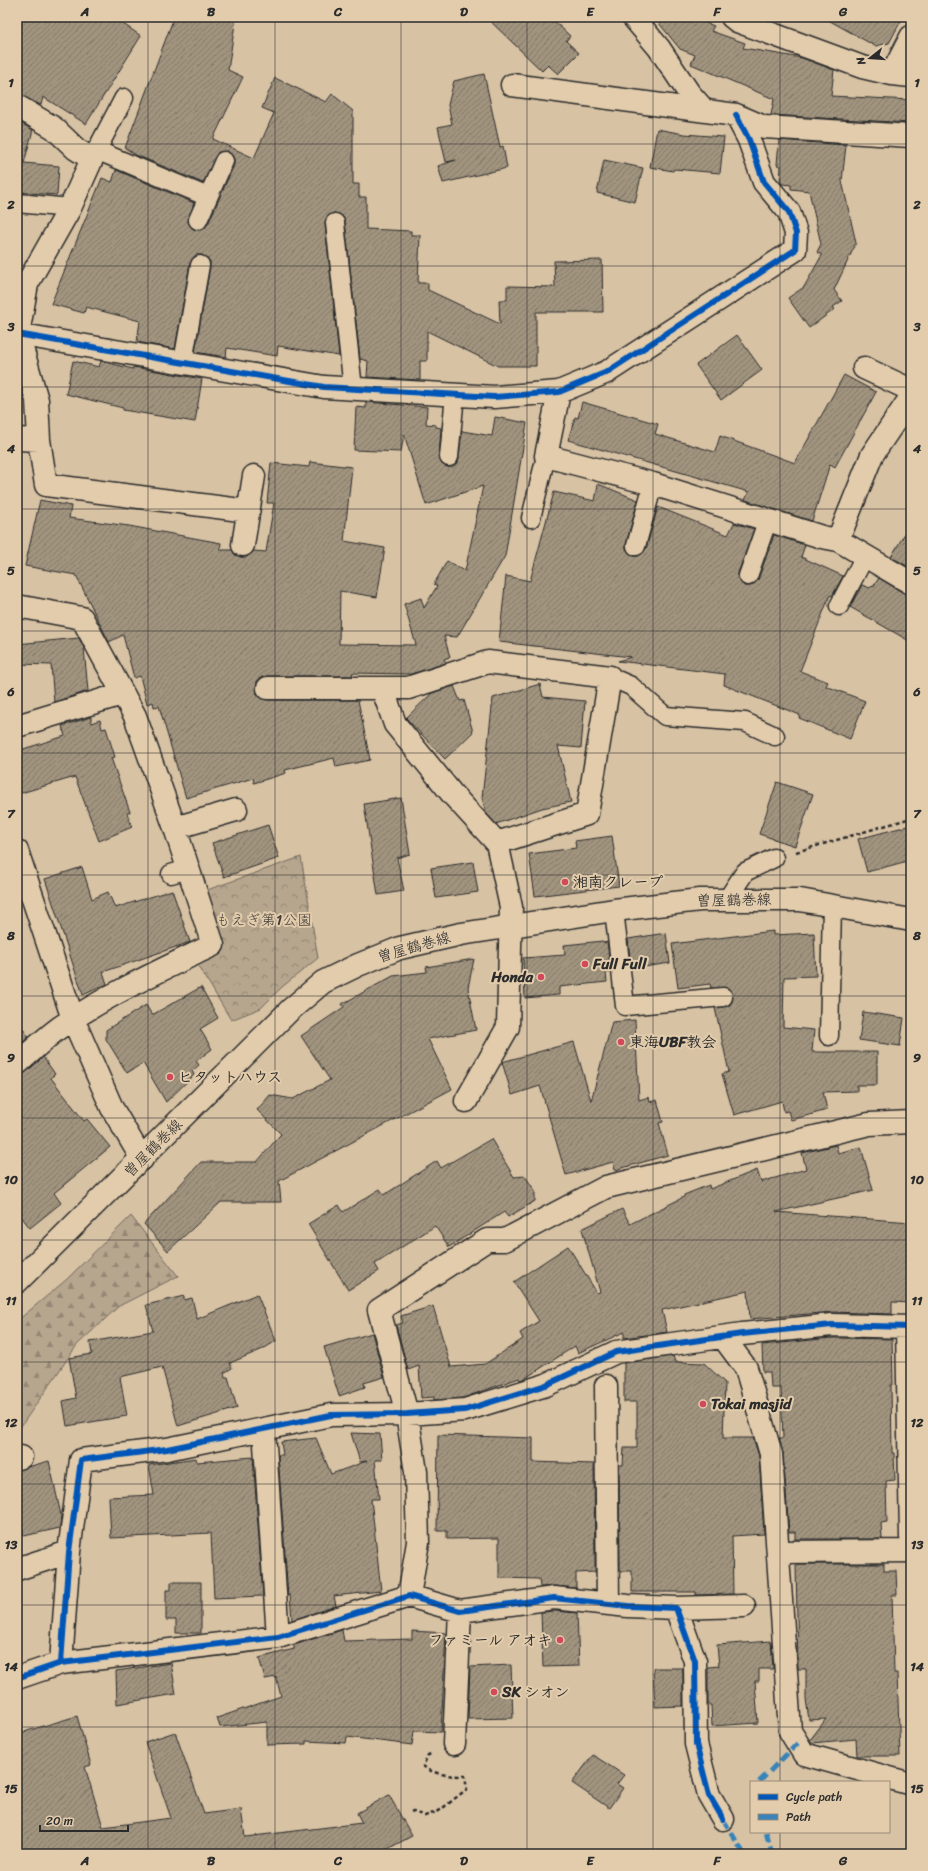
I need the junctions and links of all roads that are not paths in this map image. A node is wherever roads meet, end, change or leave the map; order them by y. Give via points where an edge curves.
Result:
1 (633, 17) edge
2 (732, 17) edge
3 (911, 37) edge
4 (902, 75) edge
5 (512, 84) dead end
6 (124, 98) dead end
7 (17, 106) edge
8 (705, 111) junction
9 (736, 115) junction
10 (911, 136) edge
11 (94, 154) junction
12 (224, 161) dead end
13 (208, 197) junction
14 (17, 203) edge
15 (70, 208) junction
16 (198, 220) dead end
17 (334, 223) dead end
18 (200, 265) dead end
19 (17, 334) edge
20 (183, 362) junction
21 (864, 368) dead end
22 (352, 389) junction
23 (911, 390) edge
24 (559, 392) junction
25 (455, 394) junction
26 (911, 397) edge
27 (17, 439) edge
28 (39, 440) junction
29 (546, 456) junction
30 (449, 457) dead end
31 (254, 476) dead end
32 (653, 484) junction
33 (248, 511) junction
34 (531, 518) dead end
35 (768, 519) junction
36 (838, 540) junction
37 (243, 545) dead end
38 (636, 546) dead end
39 (865, 556) junction
40 (748, 576) dead end
41 (911, 583) edge
42 (17, 606) edge
43 (839, 606) dead end
44 (610, 677) junction
45 (268, 688) dead end
46 (383, 690) junction
47 (122, 694) junction
48 (17, 726) edge
49 (775, 736) dead end
50 (236, 810) dead end
51 (175, 828) junction
52 (497, 843) junction
53 (17, 851) edge
54 (774, 858) road end
55 (728, 898) junction
56 (832, 906) junction
57 (614, 910) junction
58 (911, 920) edge
59 (510, 927) junction
60 (723, 996) dead end
61 (73, 1019) junction
62 (829, 1036) dead end
63 (17, 1064) edge
64 (466, 1101) dead end
65 (911, 1122) edge
66 (142, 1159) junction
67 (17, 1282) edge
68 (909, 1327) edge
69 (723, 1337) junction
70 (606, 1386) dead end
71 (407, 1414) junction
72 (264, 1430) junction
73 (911, 1537) edge
74 (911, 1551) edge
75 (69, 1552) junction
76 (778, 1552) junction
77 (17, 1569) edge
78 (409, 1596) junction
79 (608, 1604) junction
80 (744, 1606) dead end
81 (676, 1608) junction
82 (460, 1612) junction
83 (278, 1637) junction
84 (61, 1663) junction
85 (17, 1678) edge
86 (454, 1744) road end
87 (911, 1784) edge
88 (723, 1819) dead end

1 - 8 street via 660,48 689,93
2 - 4 street via 862,67
3 - 4 street
5 - 8 street
6 - 11 lane
7 - 11 street via 54,128 76,149
8 - 9 street
9 - 10 street via 764,127
9 - 24 street via 749,140 764,182 789,212 796,233 795,250 607,372
11 - 13 lane
11 - 15 street
12 - 13 lane
13 - 16 lane
14 - 15 lane
15 - 19 street via 27,284
17 - 22 lane
18 - 20 lane
19 - 20 street
19 - 28 street via 36,400
20 - 22 street via 324,387
21 - 23 street
22 - 25 street
24 - 25 street via 494,397
24 - 29 street
25 - 30 lane
26 - 36 street via 872,455
27 - 28 street
28 - 33 street via 46,485
29 - 32 street
29 - 34 lane
31 - 33 street
32 - 35 street
32 - 38 lane
33 - 37 street
35 - 36 street
35 - 40 lane
36 - 39 street
39 - 41 street
39 - 43 lane
42 - 47 street via 82,618
44 - 46 street via 488,662 408,688
44 - 49 lane via 631,686 665,716 745,722
44 - 52 street via 587,814
45 - 46 street
46 - 52 street via 395,724 453,795
47 - 48 street
47 - 51 street via 135,716
50 - 51 street
51 - 61 street via 179,871 213,945 147,977
52 - 59 street via 512,907
53 - 61 street
54 - 55 lane via 745,872
55 - 56 street, 曽屋鶴巻線 via 800,900
55 - 57 street, 曽屋鶴巻線
56 - 58 street, 曽屋鶴巻線
56 - 62 lane
57 - 59 street, 曽屋鶴巻線
57 - 60 lane via 625,1006
59 - 64 street via 508,1027
59 - 66 street, 曽屋鶴巻線 via 461,934 400,948 323,982 290,1010
61 - 63 street
61 - 66 street via 112,1108
65 - 71 street via 868,1124 606,1187 505,1240 487,1240 379,1310
66 - 67 street, 曽屋鶴巻線
68 - 69 street via 832,1325
68 - 73 street
69 - 71 street via 616,1352 546,1385 465,1410
69 - 76 street via 746,1368 771,1454
70 - 79 street
71 - 72 street via 330,1415
71 - 78 street via 416,1472 418,1542
72 - 75 street via 167,1449 81,1460
72 - 83 street
74 - 76 street
75 - 77 street
75 - 84 street
76 - 87 street via 790,1731 804,1754
78 - 82 street
78 - 83 street
79 - 81 street
79 - 82 street via 554,1598
80 - 81 street
81 - 88 street via 695,1661 696,1744 709,1795
82 - 86 street
83 - 84 street
84 - 85 street

